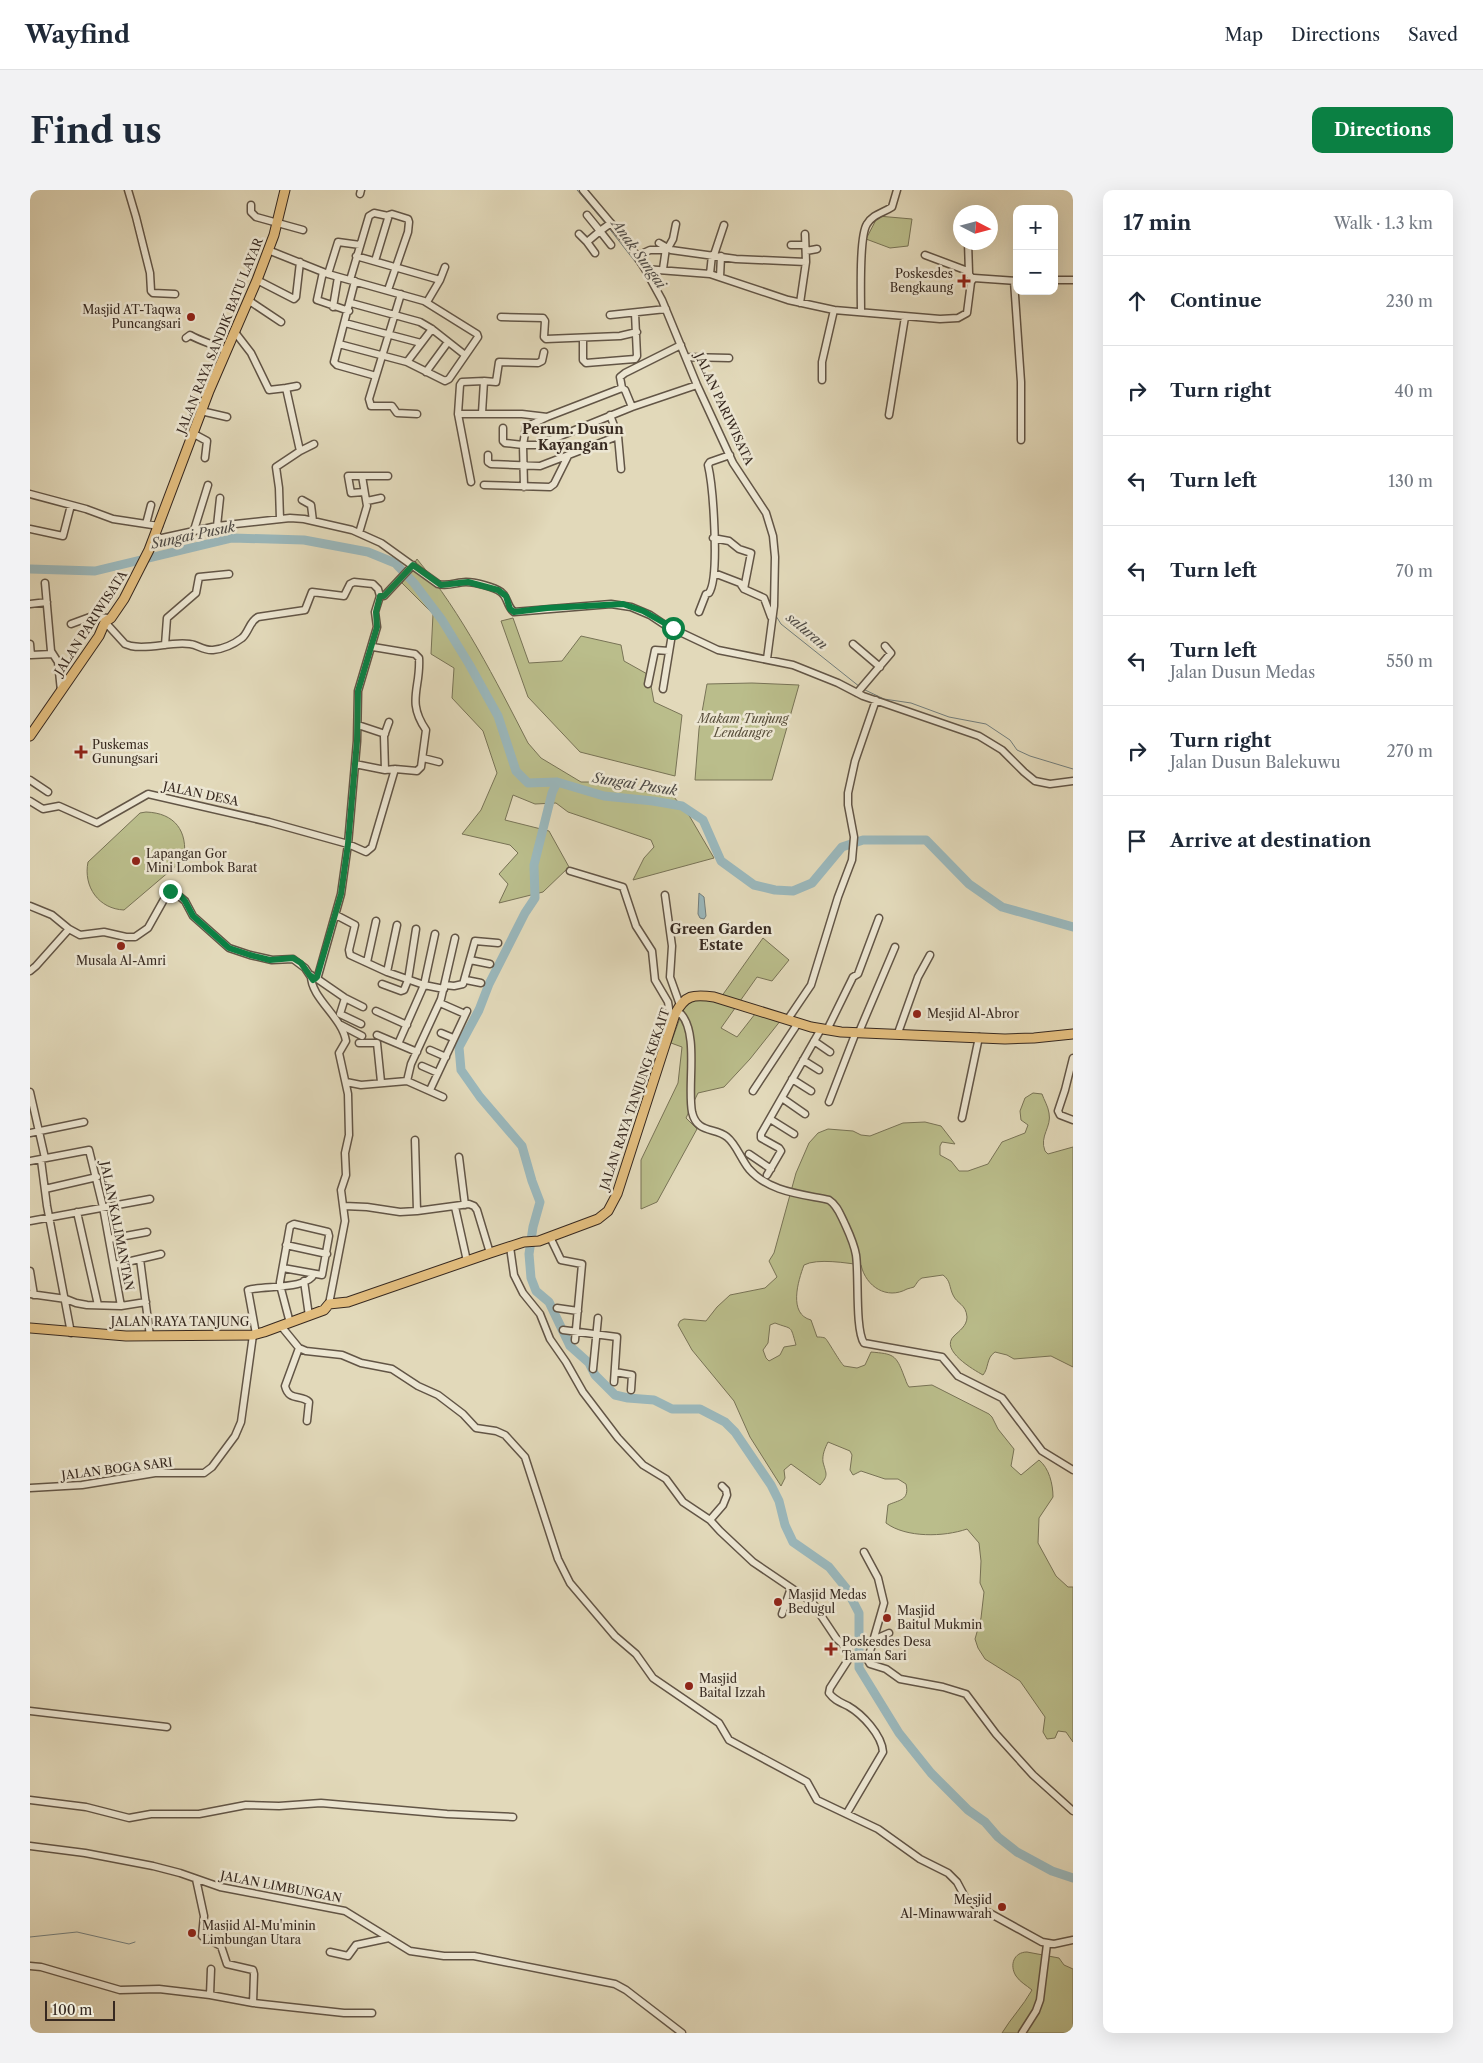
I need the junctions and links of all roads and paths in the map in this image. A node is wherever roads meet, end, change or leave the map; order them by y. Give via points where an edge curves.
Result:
1 (128, 190) edge
2 (285, 190) edge
3 (584, 190) edge
4 (897, 190) edge
5 (251, 205) dead end
6 (587, 215) dead end
7 (388, 216) junction
8 (277, 224) junction
9 (609, 224) junction
10 (676, 224) dead end
11 (724, 225) dead end
12 (303, 230) dead end
13 (600, 231) junction
14 (579, 234) dead end
15 (805, 234) dead end
16 (587, 242) junction
17 (659, 243) dead end
18 (360, 245) junction
19 (611, 245) dead end
20 (791, 245) dead end
21 (666, 248) junction
22 (806, 248) junction
23 (817, 249) dead end
24 (268, 250) junction
25 (969, 250) edge
26 (595, 253) dead end
27 (925, 255) dead end
28 (356, 256) junction
29 (637, 256) junction
30 (716, 256) junction
31 (375, 261) junction
32 (300, 262) junction
33 (806, 262) junction
34 (396, 267) junction
35 (445, 267) dead end
36 (650, 269) junction
37 (663, 269) junction
38 (325, 273) junction
39 (710, 274) junction
40 (971, 276) junction
41 (338, 277) junction
42 (720, 277) junction
43 (257, 280) junction
44 (440, 280) junction
45 (1058, 280) edge
46 (1073, 280) edge
47 (352, 281) junction
48 (1013, 281) edge
49 (388, 290) junction
50 (175, 294) dead end
51 (401, 294) junction
52 (1016, 295) edge
53 (248, 300) junction
54 (427, 302) junction
55 (351, 303) junction
56 (800, 303) junction
57 (333, 307) junction
58 (664, 309) junction
59 (834, 310) junction
60 (348, 311) junction
61 (861, 312) junction
62 (636, 313) junction
63 (394, 315) junction
64 (610, 315) dead end
65 (501, 317) dead end
66 (905, 317) junction
67 (281, 322) dead end
68 (345, 323) junction
69 (432, 329) junction
70 (234, 331) junction
71 (637, 332) junction
72 (388, 335) junction
73 (186, 338) dead end
74 (583, 338) junction
75 (448, 342) junction
76 (421, 343) junction
77 (339, 344) junction
78 (679, 346) junction
79 (226, 351) junction
80 (544, 352) dead end
81 (382, 354) junction
82 (465, 355) junction
83 (686, 357) junction
84 (729, 358) dead end
85 (407, 362) junction
86 (426, 372) junction
87 (375, 379) junction
88 (822, 380) dead end
89 (484, 381) junction
90 (297, 386) dead end
91 (696, 386) junction
92 (286, 388) junction
93 (622, 388) junction
94 (632, 407) junction
95 (202, 411) junction
96 (482, 413) junction
97 (417, 414) dead end
98 (458, 414) junction
99 (610, 415) junction
100 (889, 415) dead end
101 (227, 417) dead end
102 (547, 417) junction
103 (503, 428) dead end
104 (194, 434) junction
105 (618, 436) junction
106 (1020, 440) dead end
107 (314, 444) dead end
108 (523, 446) junction
109 (300, 451) junction
110 (488, 456) dead end
111 (568, 456) junction
112 (728, 456) junction
113 (205, 458) dead end
114 (524, 467) junction
115 (621, 469) dead end
116 (362, 476) junction
117 (388, 476) dead end
118 (471, 482) dead end
119 (208, 485) dead end
120 (484, 485) dead end
121 (524, 488) junction
122 (364, 492) junction
123 (30, 494) edge
124 (220, 498) dead end
125 (381, 498) dead end
126 (302, 500) dead end
127 (367, 501) junction
128 (71, 504) junction
129 (150, 505) dead end
130 (280, 520) junction
131 (313, 521) junction
132 (146, 524) junction
133 (159, 526) junction
134 (217, 526) junction
135 (30, 529) edge
136 (194, 530) junction
137 (359, 533) junction
138 (713, 538) junction
139 (151, 545) junction
140 (412, 566) junction
141 (714, 573) junction
142 (229, 574) dead end
143 (45, 583) dead end
144 (744, 589) junction
145 (380, 596) junction
146 (47, 602) junction
147 (30, 604) edge
148 (699, 612) dead end
149 (108, 620) junction
150 (772, 621) junction
151 (71, 624) dead end
152 (673, 628) junction
153 (30, 644) edge
154 (853, 644) dead end
155 (165, 645) junction
156 (885, 646) dead end
157 (372, 647) junction
158 (669, 651) junction
159 (52, 654) junction
160 (30, 655) edge
161 (767, 659) junction
162 (880, 667) junction
163 (648, 684) dead end
164 (663, 689) dead end
165 (859, 690) junction
166 (61, 692) junction
167 (876, 700) junction
168 (388, 722) dead end
169 (358, 725) junction
170 (385, 734) junction
171 (30, 736) edge
172 (423, 758) junction
173 (439, 762) dead end
174 (355, 764) junction
175 (395, 769) junction
176 (385, 770) junction
177 (30, 780) edge
178 (1073, 781) edge
179 (48, 792) dead end
180 (30, 801) edge
181 (348, 844) junction
182 (570, 871) dead end
183 (665, 895) dead end
184 (30, 906) edge
185 (336, 915) junction
186 (357, 916) dead end
187 (878, 918) dead end
188 (376, 921) dead end
189 (355, 925) junction
190 (397, 925) dead end
191 (69, 929) junction
192 (416, 929) dead end
193 (435, 934) dead end
194 (455, 938) dead end
195 (498, 943) dead end
196 (895, 947) dead end
197 (930, 955) dead end
198 (470, 960) junction
199 (367, 962) junction
200 (490, 964) dead end
201 (30, 970) edge
202 (387, 972) junction
203 (312, 976) junction
204 (408, 980) junction
205 (466, 980) junction
206 (481, 983) dead end
207 (382, 984) dead end
208 (424, 985) junction
209 (445, 987) junction
210 (345, 998) junction
211 (440, 1003) junction
212 (680, 1005) junction
213 (363, 1007) dead end
214 (376, 1011) dead end
215 (675, 1014) junction
216 (788, 1019) junction
217 (338, 1023) junction
218 (798, 1023) junction
219 (361, 1024) dead end
220 (407, 1025) junction
221 (672, 1025) junction
222 (824, 1030) junction
223 (857, 1032) junction
224 (441, 1033) dead end
225 (898, 1033) junction
226 (1073, 1034) edge
227 (377, 1035) dead end
228 (362, 1036) dead end
229 (453, 1038) junction
230 (979, 1038) junction
231 (814, 1042) junction
232 (359, 1043) dead end
233 (398, 1044) junction
234 (430, 1050) dead end
235 (417, 1052) junction
236 (830, 1052) dead end
237 (446, 1057) junction
238 (1073, 1058) edge
239 (803, 1060) junction
240 (422, 1066) dead end
241 (819, 1070) dead end
242 (438, 1073) junction
243 (792, 1079) junction
244 (407, 1081) junction
245 (346, 1082) junction
246 (381, 1082) junction
247 (430, 1090) junction
248 (1065, 1090) junction
249 (753, 1091) dead end
250 (812, 1091) dead end
251 (30, 1092) edge
252 (1073, 1093) edge
253 (443, 1097) dead end
254 (782, 1098) junction
255 (828, 1102) dead end
256 (33, 1112) edge
257 (806, 1114) dead end
258 (962, 1118) dead end
259 (770, 1119) junction
260 (1073, 1120) edge
261 (84, 1122) dead end
262 (40, 1131) junction
263 (30, 1133) edge
264 (794, 1134) dead end
265 (415, 1140) dead end
266 (749, 1154) dead end
267 (459, 1157) dead end
268 (43, 1159) junction
269 (30, 1161) edge
270 (97, 1177) junction
271 (44, 1189) junction
272 (150, 1199) dead end
273 (465, 1205) junction
274 (344, 1206) junction
275 (103, 1207) junction
276 (455, 1207) junction
277 (417, 1211) junction
278 (77, 1212) junction
279 (49, 1216) junction
280 (30, 1221) edge
281 (147, 1232) dead end
282 (550, 1236) junction
283 (109, 1239) junction
284 (528, 1242) joint
285 (286, 1245) junction
286 (510, 1247) junction
287 (490, 1253) junction
288 (160, 1254) dead end
289 (327, 1254) junction
290 (140, 1259) junction
291 (467, 1261) junction
292 (114, 1265) junction
293 (283, 1268) junction
294 (30, 1271) edge
295 (314, 1274) junction
296 (304, 1281) junction
297 (280, 1287) junction
298 (32, 1295) edge
299 (66, 1299) junction
300 (146, 1302) junction
301 (329, 1304) junction
302 (98, 1305) junction
303 (121, 1306) junction
304 (557, 1308) dead end
305 (578, 1311) junction
306 (309, 1316) junction
307 (598, 1318) dead end
308 (285, 1325) junction
309 (30, 1328) edge
310 (563, 1330) dead end
311 (576, 1331) junction
312 (71, 1332) junction
313 (255, 1334) junction
314 (597, 1334) junction
315 (150, 1336) junction
316 (575, 1340) dead end
317 (299, 1348) junction
318 (593, 1368) dead end
319 (615, 1372) junction
320 (614, 1382) dead end
321 (631, 1390) dead end
322 (306, 1421) dead end
323 (1073, 1470) edge
324 (722, 1486) dead end
325 (30, 1488) edge
326 (710, 1520) junction
327 (864, 1552) dead end
328 (791, 1588) junction
329 (782, 1614) dead end
330 (889, 1633) dead end
331 (873, 1640) junction
332 (852, 1657) junction
333 (864, 1657) junction
334 (30, 1711) edge
335 (167, 1727) dead end
336 (30, 1800) edge
337 (1073, 1811) edge
338 (847, 1813) junction
339 (513, 1817) dead end
340 (30, 1846) edge
341 (196, 1879) junction
342 (388, 1938) junction
343 (1073, 1940) edge
344 (1048, 1944) junction
345 (330, 1952) dead end
346 (30, 1966) edge
347 (211, 1969) dead end
348 (210, 1995) junction
349 (252, 2003) junction
350 (372, 2013) dead end
351 (682, 2033) edge
352 (1022, 2033) edge

1 - 50 street via 150,273 151,291
2 - 8 main road, JALAN RAYA SANDIK BATU LAYAR
3 - 9 street, JALAN PARIWISATA
4 - 61 street via 892,207 872,218 864,232
5 - 8 street via 251,212 256,218
6 - 13 street
7 - 18 street via 370,214
7 - 31 street
7 - 34 street via 392,214 409,221
8 - 12 street
8 - 24 main road, JALAN RAYA SANDIK BATU LAYAR
9 - 13 street
9 - 29 street, JALAN PARIWISATA
10 - 21 street via 673,239
11 - 30 street
13 - 16 street
13 - 19 street
14 - 16 street
15 - 22 street
16 - 26 street
17 - 21 street
18 - 28 street
18 - 38 street via 338,242
20 - 22 street
21 - 29 street
21 - 30 street
21 - 37 street
22 - 23 street
22 - 33 street
24 - 32 street
24 - 43 main road, JALAN RAYA SANDIK BATU LAYAR
25 - 40 street
27 - 40 street via 960,268
28 - 31 street
28 - 47 street
29 - 36 street, JALAN PARIWISATA
30 - 33 street via 753,261
30 - 39 street
30 - 42 street
31 - 34 street
32 - 38 street
32 - 43 street via 294,299
33 - 56 street
34 - 44 street
34 - 49 street
35 - 44 street
36 - 37 street
36 - 58 street, JALAN PARIWISATA
37 - 39 street
38 - 41 street
38 - 57 street via 316,298
39 - 42 street
40 - 48 street
40 - 66 street via 965,314 946,319
41 - 47 street
41 - 57 street
42 - 56 street
43 - 53 main road, JALAN RAYA SANDIK BATU LAYAR
44 - 54 street
45 - 46 street
47 - 49 street
47 - 55 street
49 - 51 street
51 - 54 street
51 - 63 street
52 - 106 street via 1022,382
53 - 67 street
53 - 70 main road, JALAN RAYA SANDIK BATU LAYAR
54 - 82 street via 477,334 478,340
55 - 60 street
55 - 63 street
56 - 59 street
57 - 60 street
58 - 62 street
58 - 78 street, JALAN PARIWISATA
59 - 61 street
59 - 88 street via 822,362
60 - 68 street
61 - 66 street
62 - 64 street
62 - 71 street
63 - 69 street
63 - 72 street
65 - 74 street via 543,318 546,339
66 - 100 street
68 - 72 street
68 - 77 street
69 - 75 street
69 - 76 street
70 - 79 main road, JALAN RAYA SANDIK BATU LAYAR
70 - 92 street via 251,353 269,390
71 - 74 street
71 - 74 street via 637,356 633,359 586,363 583,360
72 - 76 street
72 - 81 street
73 - 79 street via 190,335
75 - 82 street
75 - 86 street
76 - 85 street
77 - 81 street
77 - 87 street via 334,361 337,366
78 - 83 street, JALAN PARIWISATA
78 - 93 street via 625,372 620,377
79 - 95 main road, JALAN RAYA SANDIK BATU LAYAR
80 - 89 street via 542,361 538,363 498,362 496,382
81 - 85 street
81 - 87 street
82 - 86 street via 447,380
83 - 84 street
83 - 91 street, JALAN PARIWISATA
85 - 86 street
87 - 97 street via 369,399 373,407 392,406 397,413
89 - 96 street
89 - 98 street via 461,384
90 - 92 street
91 - 94 street
91 - 112 street, JALAN PARIWISATA
92 - 109 street
93 - 94 street
93 - 102 street
94 - 99 street
95 - 101 street
95 - 104 main road, JALAN RAYA SANDIK BATU LAYAR
96 - 98 street
96 - 102 street
98 - 118 street
99 - 105 street
99 - 108 street via 542,444
102 - 108 street via 527,426
103 - 108 street via 504,442
104 - 113 street via 207,441
104 - 133 main road, JALAN RAYA SANDIK BATU LAYAR
105 - 111 street
105 - 115 street
107 - 109 street
108 - 114 street
109 - 130 street via 276,467
110 - 114 street via 491,464
111 - 114 street via 546,465
111 - 121 street via 551,487
112 - 138 street via 708,465 712,481
112 - 150 street, JALAN PARIWISATA via 762,507 771,530 775,557
114 - 121 street
116 - 117 street
116 - 122 street
116 - 122 street via 348,476 351,493
119 - 136 street
120 - 121 street
122 - 127 street
123 - 128 street
124 - 134 street
125 - 127 street
126 - 131 street via 311,506
127 - 137 street
128 - 132 street via 107,518
128 - 135 street via 63,536
129 - 132 street
130 - 131 street
130 - 134 street
131 - 137 street
132 - 133 street
133 - 139 main road, JALAN RAYA SANDIK BATU LAYAR
134 - 136 street
136 - 139 street
137 - 140 street via 389,547
138 - 141 street
138 - 144 street via 729,541 738,549 752,554
139 - 149 main road, JALAN PARIWISATA via 141,568
140 - 145 street via 384,596
140 - 152 street via 441,585 468,582 498,590 506,596 514,612 623,604
141 - 144 street via 740,583
141 - 148 street via 711,590
142 - 155 street via 199,577 196,592 168,618
143 - 146 street
144 - 150 street via 765,598
145 - 155 street via 373,584 353,582 344,596 314,591 304,610 258,617 243,637 230,645 211,650 189,644
145 - 157 street via 376,612 378,626
146 - 147 street
146 - 159 street
149 - 151 street via 90,617
149 - 155 street via 127,645
149 - 166 main road, JALAN PARIWISATA
150 - 161 street, JALAN PARIWISATA
152 - 158 street
152 - 161 street via 718,650
153 - 160 street
154 - 162 street
156 - 162 street via 891,653
157 - 169 street via 358,691
157 - 172 street via 419,657 415,701 418,720 426,730
158 - 163 street via 655,650
158 - 164 street
159 - 160 street
159 - 166 street via 58,662
161 - 165 street via 793,665
162 - 165 street
165 - 167 street
166 - 171 main road, JALAN PARIWISATA
167 - 178 street via 985,739 1002,750 1035,781 1050,784
167 - 216 street via 849,785 848,805 853,823 854,851 811,985
168 - 170 street
169 - 170 street
169 - 174 street
170 - 176 street
172 - 173 street
172 - 175 street via 418,771
174 - 176 street
174 - 181 street
175 - 176 street
175 - 181 street via 372,848 365,852
177 - 179 street
180 - 181 street, JALAN DESA via 43,809 59,806 97,822 148,794
181 - 185 street
182 - 221 street via 623,887 636,926 652,951 655,980 668,1002
183 - 212 street via 672,946 670,977
184 - 191 street via 52,915
185 - 189 street
185 - 203 street
186 - 189 street
187 - 222 street via 858,974 852,977
188 - 199 street
189 - 199 street via 349,953
190 - 202 street
191 - 201 street
191 - 203 street via 82,935 104,932 135,937 148,928 167,894 173,891 185,901 193,916 229,948 270,960 293,958
192 - 204 street
193 - 208 street
194 - 209 street
195 - 198 street via 475,942
196 - 223 street
197 - 225 street via 918,977
198 - 200 street
198 - 205 street
199 - 202 street
202 - 204 street
203 - 210 street
203 - 217 street via 312,986
204 - 207 street via 402,991
204 - 208 street
205 - 206 street
205 - 209 street via 459,986
208 - 209 street
208 - 220 street
209 - 211 street
210 - 213 street
210 - 219 street via 340,1014
211 - 229 street via 466,1012
211 - 235 street
212 - 215 main road, JALAN RAYA TANJUNG KEKAIT
212 - 216 main road, JALAN RAYA TANJUNG KEKAIT via 692,996 701,995
214 - 220 street
215 - 221 main road, JALAN RAYA TANJUNG KEKAIT
215 - 323 street via 684,1018 689,1035 690,1095 695,1121 705,1129 729,1138 745,1164 766,1184 829,1200 835,1205 856,1254 863,1342 940,1356 958,1376 1002,1398 1042,1451
216 - 218 main road, JALAN RAYA TANJUNG KEKAIT
217 - 228 street
217 - 245 street via 346,1039 339,1053
218 - 222 main road, JALAN RAYA TANJUNG KEKAIT
218 - 249 street
220 - 233 street
221 - 282 main road, JALAN RAYA TANJUNG KEKAIT via 610,1208 598,1219
222 - 223 main road, JALAN RAYA TANJUNG KEKAIT
222 - 231 street
223 - 225 main road, JALAN RAYA TANJUNG KEKAIT
223 - 255 street
224 - 229 street
225 - 230 main road, JALAN RAYA TANJUNG KEKAIT
226 - 230 main road, JALAN RAYA TANJUNG KEKAIT
227 - 233 street
229 - 237 street
230 - 258 street
231 - 236 street
231 - 239 street
232 - 246 street via 377,1043
233 - 235 street
234 - 237 street
235 - 244 street
237 - 242 street
238 - 248 street
239 - 241 street
239 - 243 street
240 - 242 street
242 - 247 street
243 - 250 street
243 - 254 street
244 - 246 street
244 - 247 street
245 - 246 street via 361,1085
245 - 274 street via 350,1130 342,1190
247 - 253 street
248 - 252 street
248 - 260 street via 1058,1111
251 - 256 street
254 - 257 street
254 - 259 street
256 - 262 street
259 - 264 street
259 - 266 street via 761,1138 781,1151 769,1172
261 - 262 street
262 - 263 street
262 - 268 street
265 - 277 street
267 - 273 street
268 - 269 street
268 - 270 street, JALAN KALIMANTAN via 89,1150
268 - 271 street
270 - 271 street
270 - 275 street, JALAN KALIMANTAN
271 - 279 street
272 - 275 street
273 - 276 street
273 - 287 street via 476,1209
274 - 277 street
274 - 301 street via 345,1221
275 - 278 street
275 - 283 street, JALAN KALIMANTAN
276 - 277 street
276 - 291 street
278 - 279 street
278 - 302 street
279 - 280 street
279 - 299 street
281 - 283 street
282 - 284 main road, JALAN RAYA TANJUNG KEKAIT
282 - 305 street via 561,1260 582,1264
283 - 292 street, JALAN KALIMANTAN
284 - 286 main road, JALAN RAYA TANJUNG
285 - 289 street
285 - 289 street via 291,1224 317,1229 329,1234
285 - 293 street
286 - 287 main road, JALAN RAYA TANJUNG
286 - 326 street via 518,1284 540,1314 550,1339 592,1404 633,1457 666,1479 683,1502
287 - 291 main road, JALAN RAYA TANJUNG
288 - 290 street
289 - 295 street via 324,1274
290 - 292 street
290 - 300 street
291 - 301 main road, JALAN RAYA TANJUNG via 348,1302
292 - 303 street, JALAN KALIMANTAN
293 - 295 street
293 - 297 street
294 - 298 street
295 - 296 street
296 - 297 street
296 - 306 street
297 - 308 street
297 - 313 street via 248,1290
298 - 299 street
299 - 302 street via 76,1304
299 - 312 street
300 - 303 street
300 - 315 street
301 - 306 main road, JALAN RAYA TANJUNG via 324,1310
302 - 303 street
304 - 305 street
305 - 311 street
306 - 308 main road, JALAN RAYA TANJUNG
307 - 314 street
308 - 313 main road, JALAN RAYA TANJUNG
308 - 317 street
309 - 312 main road, JALAN RAYA TANJUNG
310 - 311 street
311 - 314 street
311 - 316 street
312 - 315 main road, JALAN RAYA TANJUNG
313 - 315 main road, JALAN RAYA TANJUNG
313 - 325 street, JALAN BOGA SARI via 241,1422 235,1436 208,1471 200,1474 156,1473 82,1485
314 - 318 street
314 - 319 street via 618,1338
317 - 322 street via 284,1386 292,1397 309,1402
317 - 338 street via 342,1355 392,1370 438,1395 476,1428 499,1432 508,1438 525,1457 558,1559 570,1583 636,1654 650,1675 718,1723 729,1740 806,1781 817,1800
319 - 320 street
319 - 321 street via 632,1375
324 - 326 street via 726,1490 726,1499
326 - 328 street via 753,1562
327 - 331 street via 878,1578 884,1603
328 - 329 street
328 - 332 street via 815,1604
330 - 331 street
331 - 333 street via 870,1654
332 - 333 street
332 - 338 street via 829,1693 861,1717 880,1740 883,1752
333 - 337 street via 870,1664 886,1669 900,1679 966,1694 1033,1775
334 - 335 street
336 - 339 street via 86,1807 129,1818 151,1814 198,1814 246,1805 321,1803
338 - 344 street via 885,1832 920,1859 948,1873 975,1905
340 - 341 street, JALAN LIMBUNGAN via 152,1866
341 - 342 street, JALAN LIMBUNGAN via 220,1887 345,1911
341 - 349 street via 204,1916 202,1936 221,1946 227,1964 253,1970
342 - 345 street via 356,1945 348,1956
342 - 351 street, JALAN LIMBUNGAN via 410,1951 474,1956 615,1984
343 - 344 street
344 - 352 street via 1040,2000
346 - 348 street via 120,1990 158,1989
347 - 348 street
348 - 349 street
349 - 350 street

